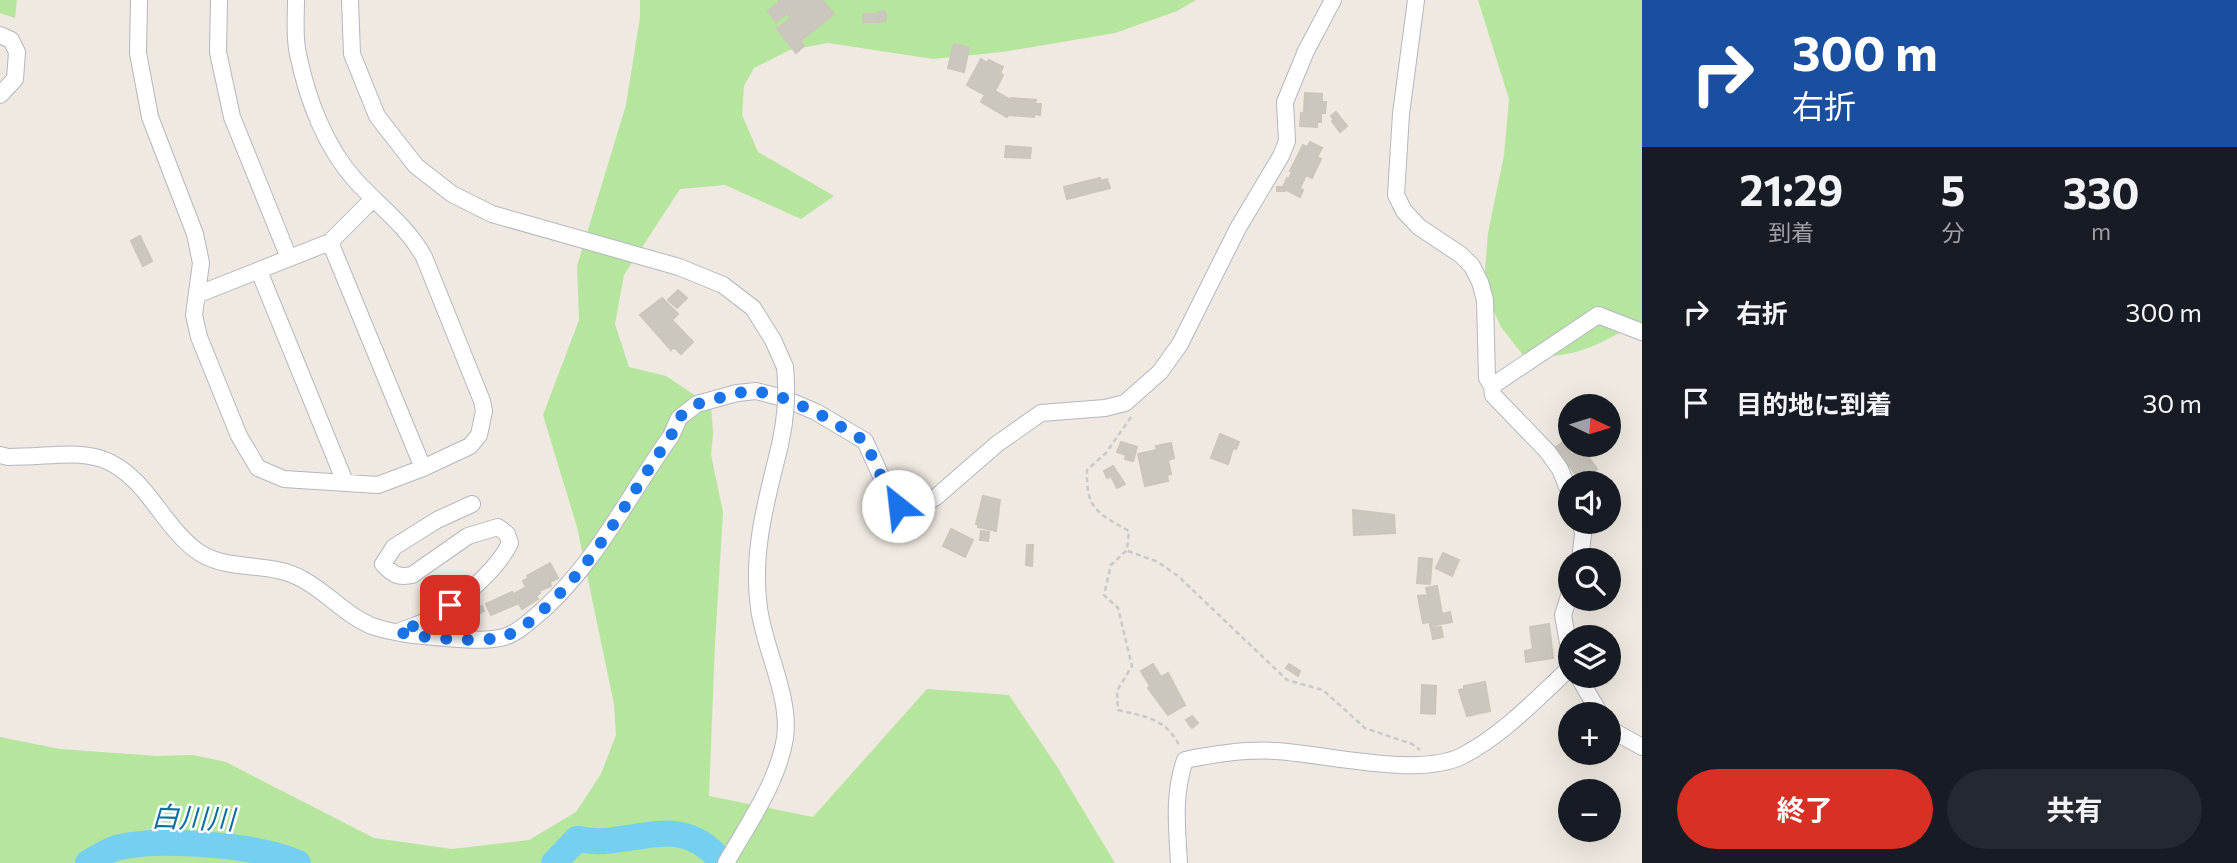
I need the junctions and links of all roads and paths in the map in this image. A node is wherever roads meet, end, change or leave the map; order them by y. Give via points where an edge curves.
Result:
1 (139, 0) edge
2 (219, 0) edge
3 (296, 0) edge
4 (350, 0) edge
5 (1333, 0) edge
6 (1416, 0) edge
7 (0, 34) edge
8 (0, 95) edge
9 (373, 199) junction
10 (330, 242) junction
11 (289, 258) junction
12 (260, 271) junction
13 (199, 294) junction
14 (1642, 332) edge
15 (1492, 386) junction
16 (1138, 394) junction
17 (0, 455) edge
18 (423, 468) junction
19 (1561, 471) edge
20 (345, 482) junction
21 (472, 504) dead end
22 (1127, 550) junction
23 (398, 632) junction
24 (1558, 679) edge
25 (1621, 735) edge
26 (1642, 747) edge
27 (1185, 760) junction
28 (1436, 764) junction
29 (726, 863) edge
30 (1179, 863) edge

1 - 13 street via 138,53 150,117 195,234 201,263
2 - 11 street via 218,52 232,117
3 - 9 street via 297,51 312,104 353,178
4 - 29 street, bridge via 352,54 377,116 416,166 453,194 492,214 666,262 723,285 753,308 785,367 787,411 756,565 759,609 784,707 785,736 764,796
5 - 16 street via 1285,102 1287,141 1282,156 1238,228 1180,344
6 - 15 street via 1396,195 1419,227 1472,266 1485,300 1487,378
7 - 8 street via 11,40 17,52 15,79
9 - 10 street
9 - 18 street via 414,239 424,257 484,411 479,435 470,446
10 - 11 street
10 - 18 street
11 - 12 street
12 - 13 street
12 - 20 street
13 - 20 street via 194,316 199,337 239,436 258,468 284,479
14 - 15 street via 1598,315
15 - 19 street via 1493,395
16 - 22 path via 1134,413 1106,453 1087,470 1086,492 1098,513 1129,531
16 - 23 street via 1105,408 1041,413 936,497 906,509 898,506 886,487 865,441 816,412 756,391 697,404 678,418 671,436 592,557 531,621 503,637 488,639
17 - 23 street via 91,454 116,464 200,553 302,578 354,617
18 - 20 street via 378,485
21 - 23 street via 394,547 383,564 401,578 412,575 468,536 498,527 510,543 504,557 434,618
22 - 27 path via 1111,565 1104,594 1118,608 1132,666 1117,691 1118,710 1157,720 1176,739
22 - 28 path via 1178,576 1287,680 1323,690 1365,727 1412,744
24 - 28 street via 1502,730 1461,757
25 - 26 street
27 - 28 street via 1274,751 1405,766
27 - 30 street via 1178,779 1176,811

